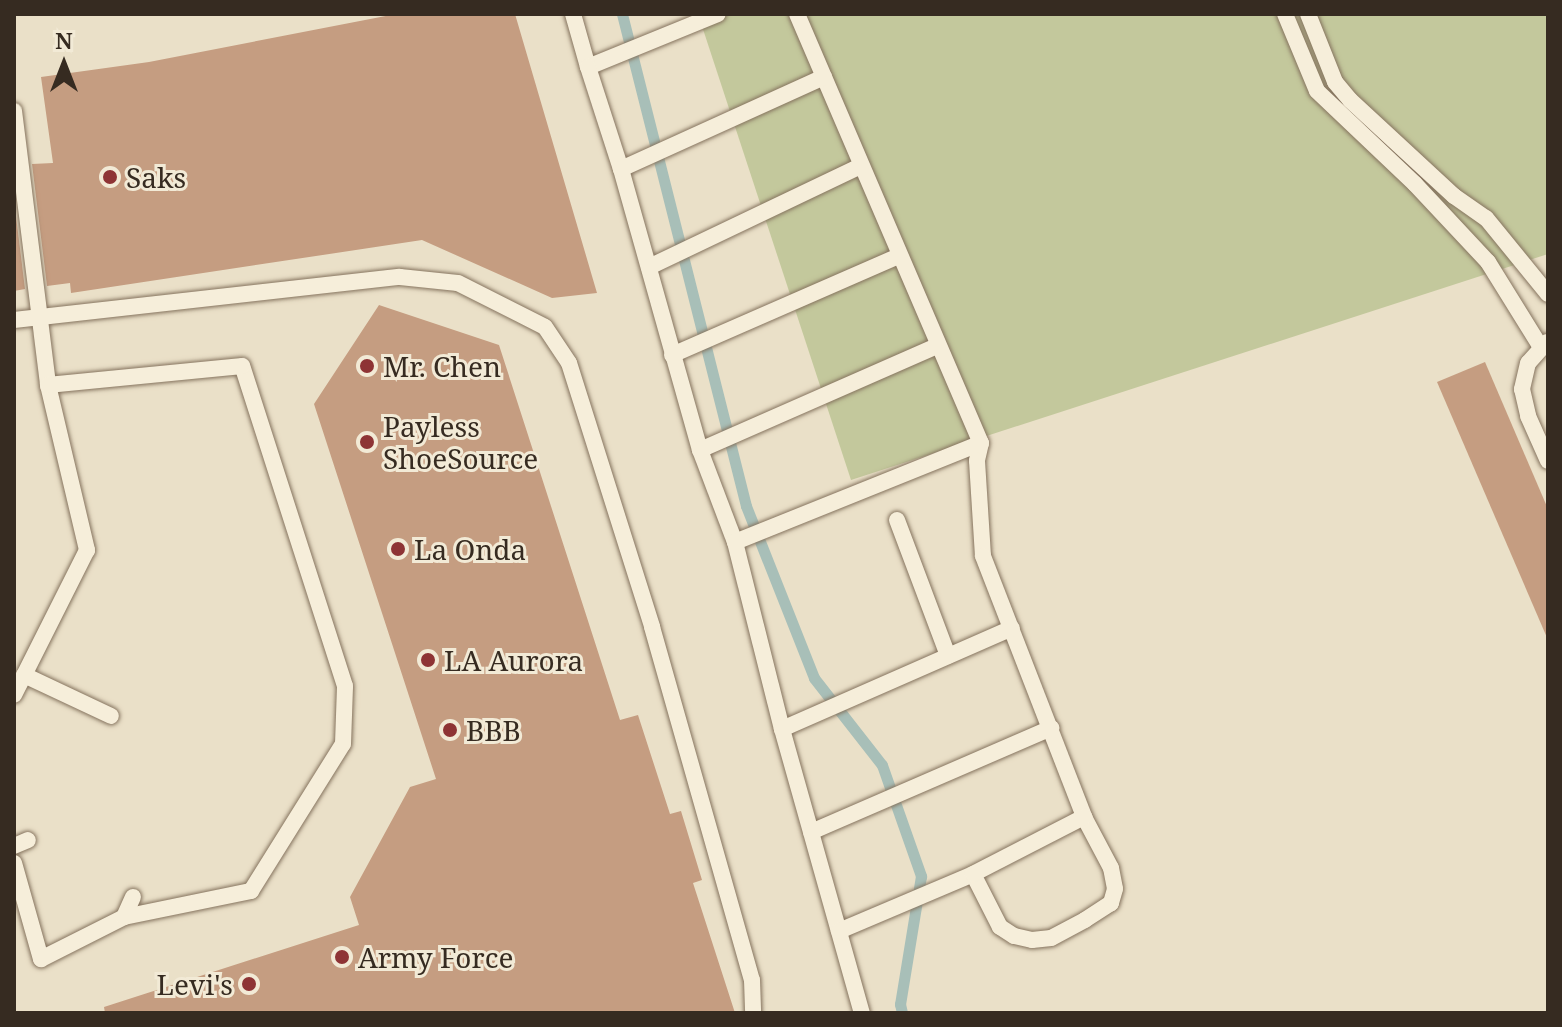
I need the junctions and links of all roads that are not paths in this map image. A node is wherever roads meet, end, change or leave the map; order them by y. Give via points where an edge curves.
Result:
1 (573, 14) edge
2 (718, 14) edge
3 (797, 14) edge
4 (1285, 14) edge
5 (1308, 14) edge
6 (588, 67) junction
7 (824, 77) junction
8 (14, 111) edge
9 (861, 166) junction
10 (621, 169) junction
11 (899, 256) junction
12 (649, 267) junction
13 (1548, 294) edge
14 (41, 317) junction
15 (14, 320) edge
16 (1544, 343) edge
17 (937, 346) junction
18 (672, 355) junction
19 (48, 385) junction
20 (981, 443) junction
21 (700, 450) junction
22 (1548, 461) edge
23 (897, 520) dead end
24 (735, 542) junction
25 (1012, 628) junction
26 (948, 656) junction
27 (24, 675) junction
28 (14, 695) edge
29 (111, 716) dead end
30 (1051, 728) junction
31 (782, 729) junction
32 (1084, 817) junction
33 (811, 832) junction
34 (14, 863) edge
35 (973, 874) junction
36 (133, 897) dead end
37 (124, 917) junction
38 (839, 931) junction
39 (753, 1013) edge
40 (862, 1013) edge

1 - 6 lane
2 - 6 lane
3 - 7 lane
4 - 16 lane via 1317,91 1488,262
5 - 13 lane via 1335,82 1350,100 1454,196 1486,218
6 - 10 lane
7 - 9 lane
7 - 10 lane
8 - 14 lane
9 - 11 lane
9 - 12 lane
10 - 12 lane
11 - 17 lane
11 - 18 lane
12 - 18 lane
14 - 15 lane
14 - 19 lane
14 - 39 lane via 400,277 458,283 545,327 569,363 652,627 752,980
16 - 22 lane via 1528,363 1522,389
17 - 20 lane
17 - 21 lane
18 - 21 lane
19 - 27 lane via 87,550
19 - 37 lane via 242,366 345,686 343,744 251,891
20 - 24 lane
20 - 25 lane via 977,461 983,556
21 - 24 lane
23 - 26 lane
24 - 31 lane
25 - 26 lane
25 - 30 lane
26 - 31 lane
27 - 28 lane
27 - 29 lane
30 - 32 lane
30 - 33 lane
31 - 33 lane
32 - 35 lane
32 - 35 lane via 1111,868 1115,889 1111,903 1051,938 1032,940 1000,927
33 - 38 lane
34 - 37 lane via 41,959
35 - 38 lane
36 - 37 lane
38 - 40 lane

